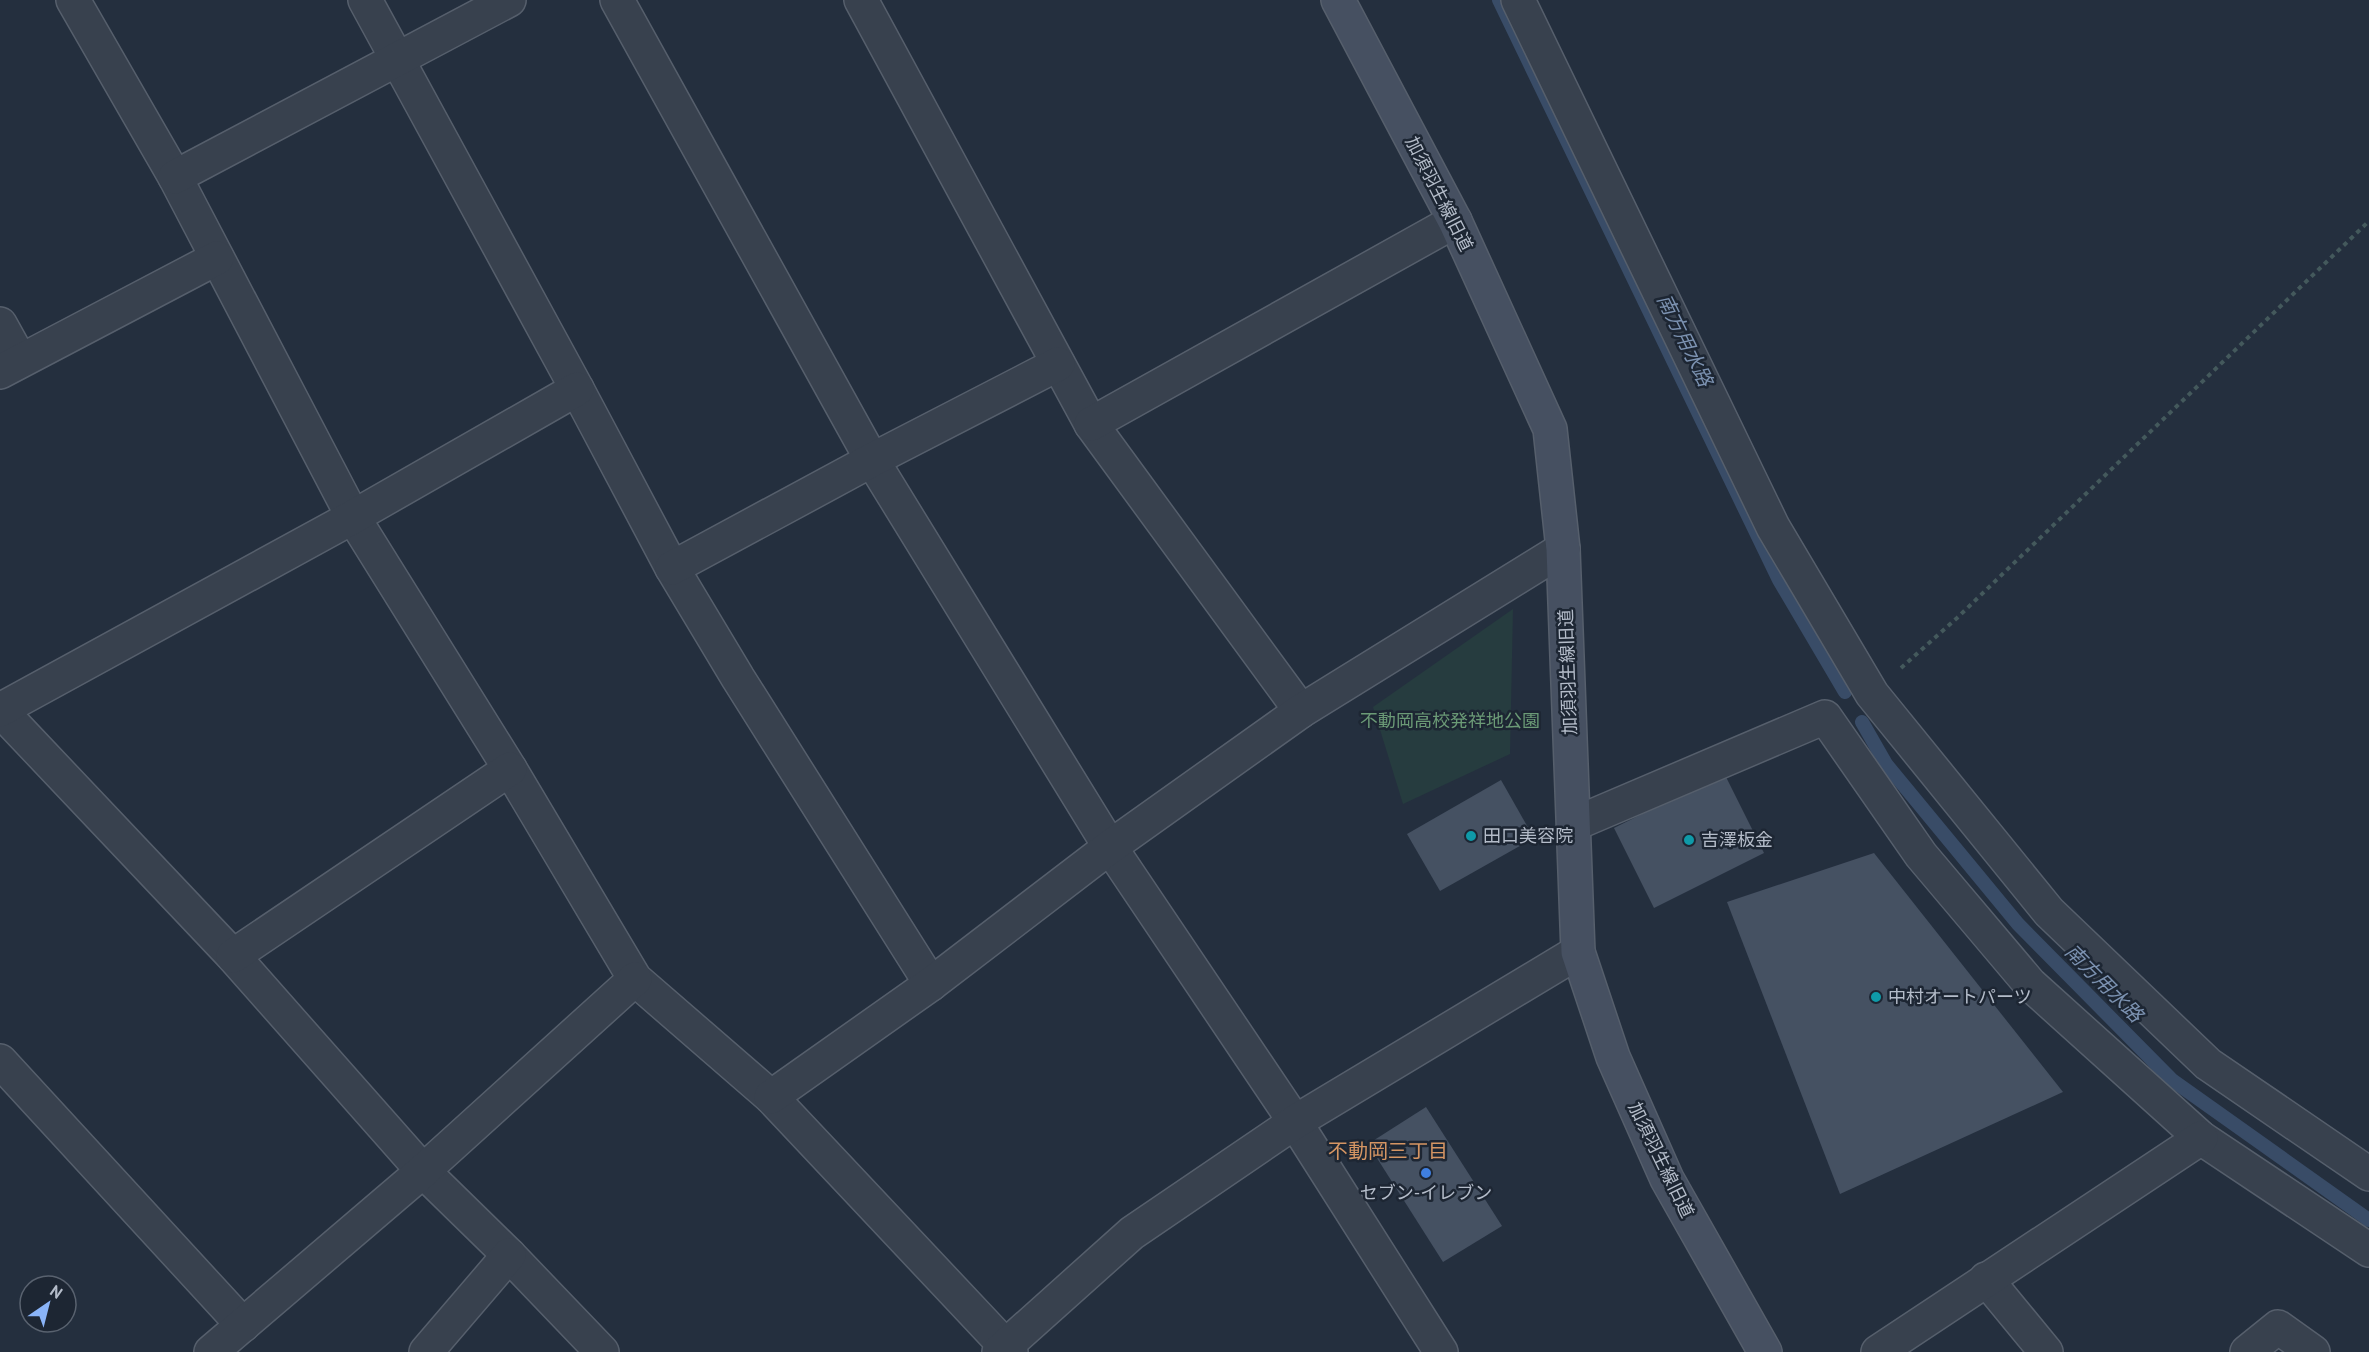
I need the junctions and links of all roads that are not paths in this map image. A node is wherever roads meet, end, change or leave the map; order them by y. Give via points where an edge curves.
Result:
1 (73, 0) edge
2 (365, 0) edge
3 (509, 0) edge
4 (617, 0) edge
5 (861, 0) edge
6 (1338, 0) edge
7 (1518, 0) edge
8 (397, 59) junction
9 (175, 177) junction
10 (1455, 221) junction
11 (217, 258) junction
12 (0, 324) edge
13 (1058, 363) junction
14 (10, 366) edge
15 (577, 389) junction
16 (1091, 424) junction
17 (872, 460) junction
18 (353, 517) junction
19 (1563, 549) junction
20 (672, 568) junction
21 (0, 710) edge
22 (1301, 711) junction
23 (510, 769) junction
24 (1574, 824) junction
25 (1110, 847) junction
26 (1578, 952) junction
27 (233, 956) junction
28 (635, 979) junction
29 (931, 984) junction
30 (0, 1061) edge
31 (771, 1097) junction
32 (1295, 1122) junction
33 (2201, 1138) junction
34 (423, 1171) junction
35 (2369, 1174) edge
36 (2369, 1250) edge
37 (509, 1255) junction
38 (1986, 1279) junction
39 (243, 1326) junction
40 (1005, 1350) edge
41 (211, 1352) edge
42 (426, 1352) edge
43 (602, 1352) edge
44 (1441, 1352) edge
45 (1765, 1352) edge
46 (1878, 1352) edge
47 (2046, 1352) edge
48 (2247, 1352) edge
49 (2313, 1352) edge

1 - 9 street
2 - 8 street
3 - 8 street
4 - 17 street
5 - 13 street
6 - 10 street, 加須羽生線旧道
7 - 35 street via 1773,527 1872,694 2049,912 2208,1064
8 - 9 street
8 - 15 street
9 - 11 street
10 - 16 street
10 - 19 street, 加須羽生線旧道 via 1550,429
11 - 14 street
11 - 18 street
12 - 14 street
13 - 16 street
13 - 17 street
15 - 18 street
15 - 20 street
16 - 22 street
17 - 20 street
17 - 25 street
18 - 21 street
18 - 23 street
19 - 22 street
19 - 24 street, 加須羽生線旧道
20 - 29 street
21 - 27 street
22 - 25 street
23 - 27 street
23 - 28 street
24 - 26 street, 加須羽生線旧道
24 - 33 street via 1825,717 1921,855 2030,984
25 - 29 street
25 - 32 street
26 - 32 street
26 - 45 street, 加須羽生線旧道 via 1613,1057 1667,1179
27 - 34 street
28 - 31 street
28 - 34 street
29 - 31 street
30 - 39 street
31 - 40 street
32 - 40 street via 1132,1233
32 - 44 street
33 - 36 street
33 - 38 street
34 - 37 street
34 - 39 street
37 - 42 street
37 - 43 street
38 - 46 street
38 - 47 street
39 - 41 street
48 - 49 street via 2278,1327

